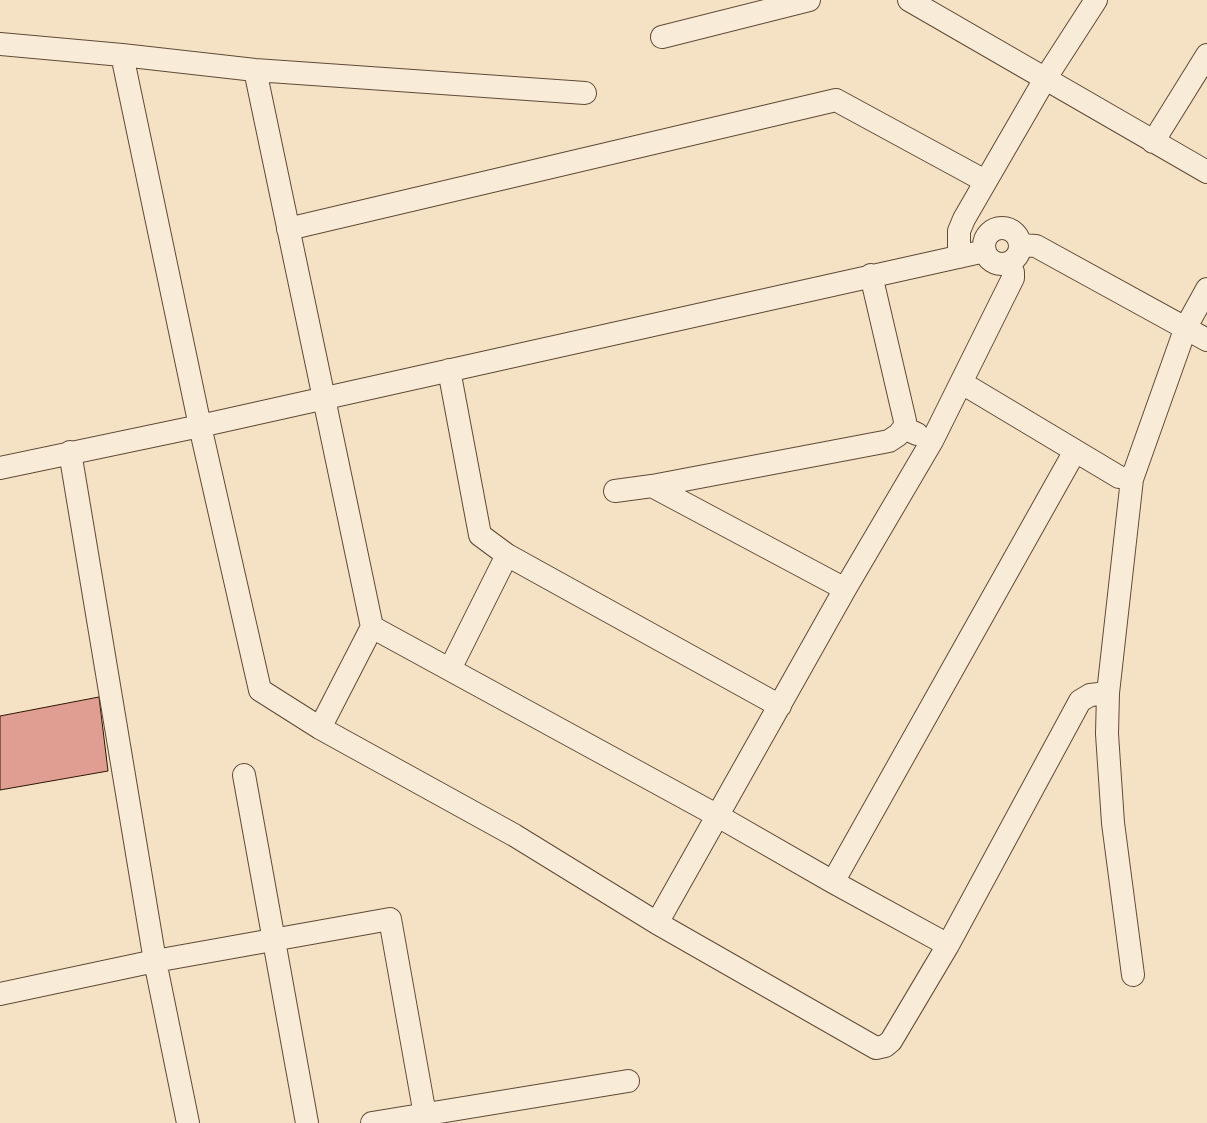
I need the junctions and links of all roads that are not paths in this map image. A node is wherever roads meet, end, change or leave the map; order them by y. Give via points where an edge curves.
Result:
1 (809, 0) edge
2 (908, 0) edge
3 (1096, 0) edge
4 (662, 37) dead end
5 (0, 44) edge
6 (122, 55) junction
7 (1207, 56) edge
8 (255, 70) junction
9 (1045, 79) junction
10 (586, 94) dead end
11 (1153, 142) junction
12 (1207, 172) edge
13 (984, 181) junction
14 (288, 229) junction
15 (1020, 245) junction
16 (985, 251) junction
17 (959, 257) junction
18 (1008, 263) junction
19 (871, 275) junction
20 (1207, 289) edge
21 (1186, 327) junction
22 (1207, 340) edge
23 (449, 370) junction
24 (962, 383) junction
25 (324, 398) junction
26 (200, 426) junction
27 (904, 428) junction
28 (932, 441) junction
29 (1075, 451) junction
30 (70, 452) junction
31 (0, 468) edge
32 (1132, 479) junction
33 (652, 486) junction
34 (615, 491) dead end
35 (508, 554) junction
36 (845, 589) junction
37 (372, 627) junction
38 (450, 669) junction
39 (1108, 693) junction
40 (780, 706) junction
41 (320, 728) junction
42 (244, 775) dead end
43 (718, 816) junction
44 (833, 882) junction
45 (657, 923) junction
46 (275, 940) junction
47 (948, 945) junction
48 (156, 961) junction
49 (1133, 975) dead end
50 (0, 994) edge
51 (628, 1081) dead end
52 (426, 1115) junction
53 (188, 1123) edge
54 (307, 1123) edge
55 (372, 1123) edge

1 - 4 street
2 - 9 street
3 - 9 street
5 - 6 street
6 - 8 street
6 - 26 street
7 - 11 street
8 - 10 street
8 - 14 street
9 - 11 street
9 - 13 street
11 - 12 street
13 - 14 street via 836,100
13 - 17 street via 959,231
14 - 25 street
15 - 16 street via 1018,237 1012,231 1004,228 995,229 988,235
15 - 18 street via 1019,253
15 - 21 street via 1036,246
16 - 17 street
16 - 18 street via 988,258 994,262
17 - 19 street
18 - 24 street via 1013,278
19 - 23 street
19 - 27 street via 904,415
20 - 21 street
21 - 22 street
21 - 32 street
23 - 25 street
23 - 35 street via 480,535
24 - 28 street
24 - 29 street
25 - 26 street
25 - 37 street
26 - 30 street
26 - 41 street via 260,690
27 - 28 street
27 - 33 street via 889,441
28 - 36 street
29 - 32 street via 1119,477
29 - 44 street
30 - 31 street
30 - 48 street
32 - 39 street
33 - 34 street
33 - 36 street
35 - 38 street
35 - 40 street
36 - 40 street
37 - 38 street
37 - 41 street
38 - 43 street
39 - 47 street via 1090,695 1080,701
39 - 49 street via 1107,734 1113,823
40 - 43 street
41 - 45 street via 514,835
42 - 46 street
43 - 44 street
43 - 45 street
44 - 47 street
45 - 47 street via 876,1048 891,1041
46 - 48 street
46 - 52 street via 390,919
46 - 54 street
48 - 50 street
48 - 53 street
51 - 52 street
52 - 55 street

